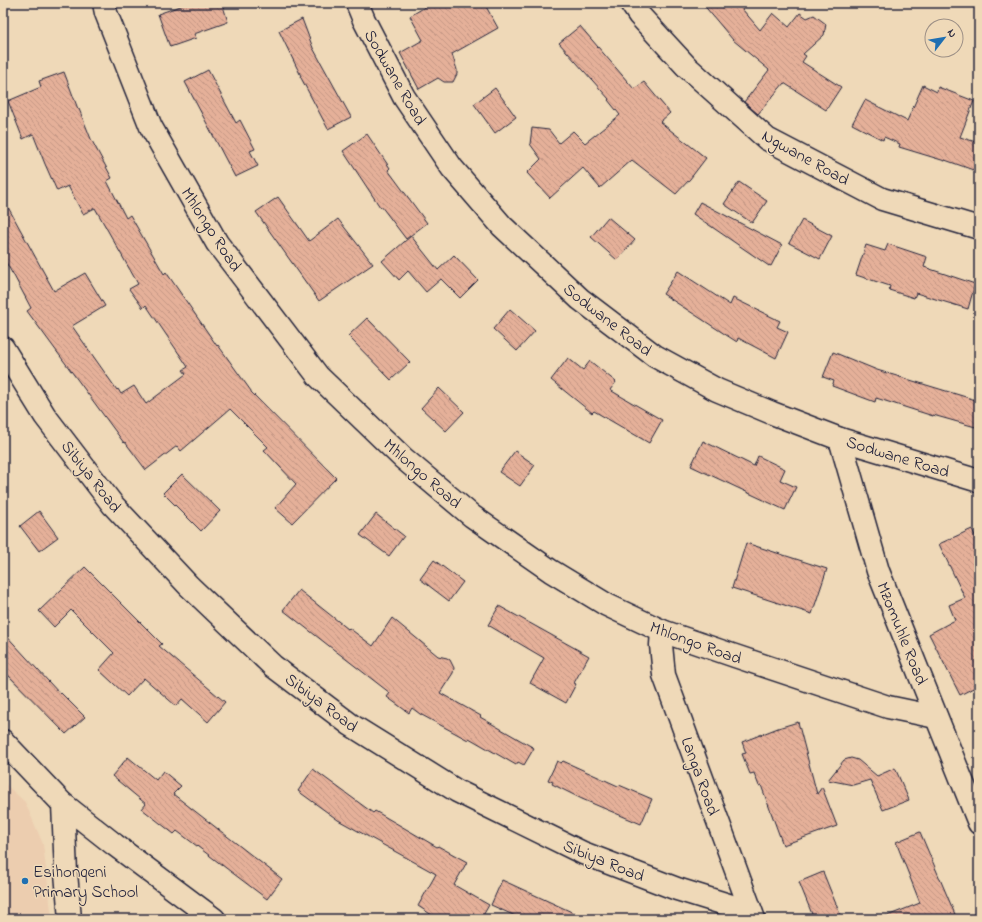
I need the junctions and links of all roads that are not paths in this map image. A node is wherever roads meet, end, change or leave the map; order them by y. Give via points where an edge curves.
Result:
1 (104, 3) edge
2 (357, 3) edge
3 (631, 3) edge
4 (979, 228) edge
5 (3, 348) edge
6 (840, 439) junction
7 (979, 481) edge
8 (662, 631) junction
9 (936, 718) junction
10 (3, 741) edge
11 (63, 804) junction
12 (979, 823) edge
13 (753, 916) edge
14 (70, 919) edge
15 (214, 919) edge

1 - 8 street, Mhlongo Road via 151,127 217,243 318,376 403,458 472,516 551,571 607,605
2 - 6 street, Sodwane Road via 404,97 452,168 502,226 580,299 655,356 716,390
3 - 4 street, Ngwane Road via 687,67 768,139 882,199
5 - 13 street, Sibiya Road via 45,416 113,505 189,586 273,666 351,725 457,791 583,853
6 - 7 street, Sodwane Road
6 - 9 street, Mzomuhle Road via 878,571
8 - 9 street, Mhlongo Road via 888,707
8 - 13 street, Langa Road via 664,675
9 - 12 street, Mzomuhle Road
10 - 11 street
11 - 14 street
11 - 15 street

